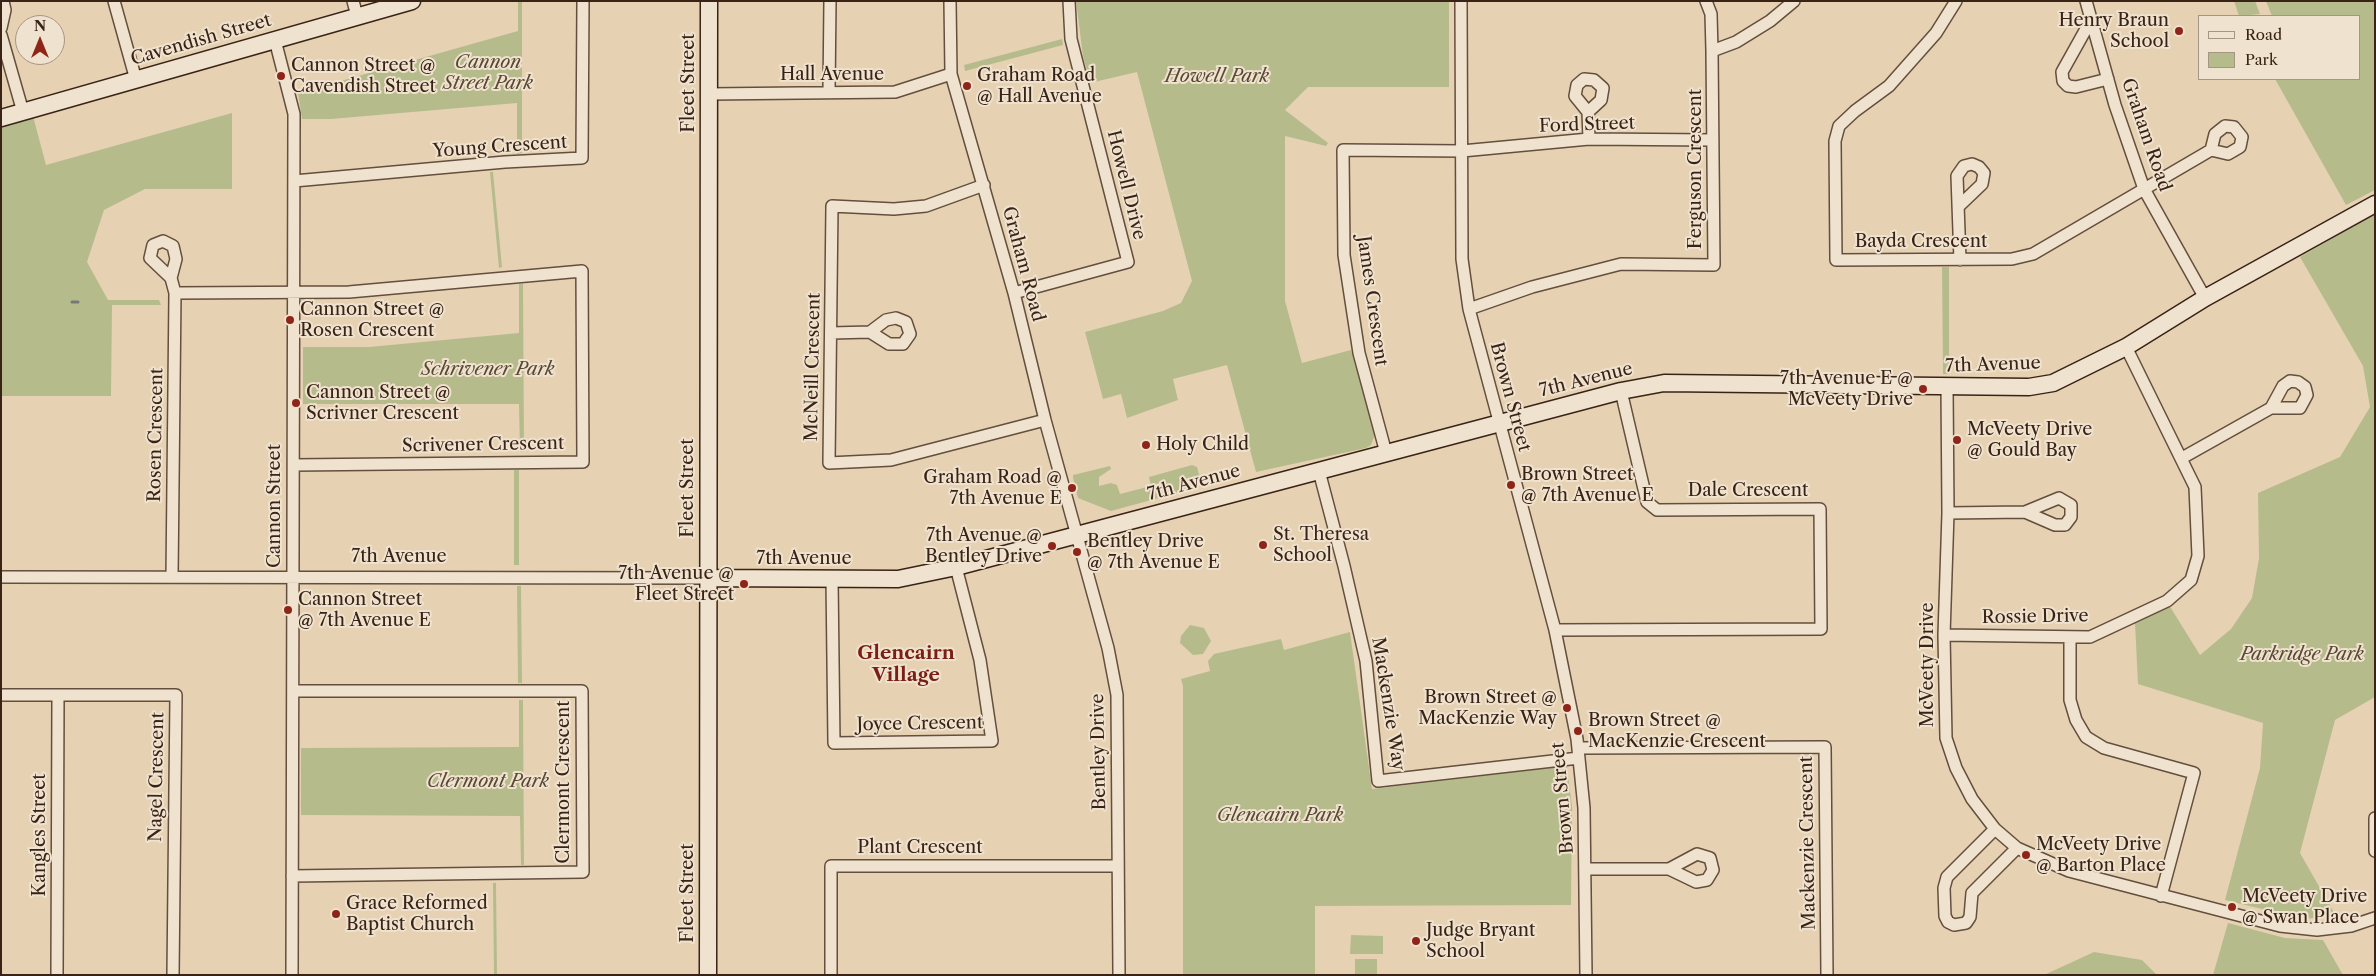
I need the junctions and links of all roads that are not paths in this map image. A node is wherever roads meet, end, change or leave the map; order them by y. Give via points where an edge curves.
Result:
1 (4, 1) edge
2 (114, 1) edge
3 (412, 1) edge
4 (583, 1) edge
5 (709, 1) edge
6 (830, 1) edge
7 (950, 1) edge
8 (1069, 1) edge
9 (1461, 1) edge
10 (1706, 1) edge
11 (1794, 1) edge
12 (1956, 1) edge
13 (2086, 1) edge
14 (355, 9) edge
15 (2093, 24) junction
16 (1, 28) edge
17 (1, 35) edge
18 (275, 40) junction
19 (1712, 51) junction
20 (951, 74) junction
21 (2108, 79) junction
22 (136, 80) junction
23 (829, 92) junction
24 (709, 94) junction
25 (23, 112) junction
26 (1588, 112) dead end
27 (1, 118) edge
28 (1589, 139) junction
29 (1713, 140) junction
30 (2211, 150) dead end
31 (1462, 151) junction
32 (294, 181) junction
33 (984, 185) junction
34 (2144, 189) junction
35 (2375, 204) edge
36 (1959, 206) dead end
37 (1960, 260) junction
38 (171, 278) dead end
39 (293, 292) junction
40 (175, 293) junction
41 (1014, 293) junction
42 (2205, 298) junction
43 (1469, 309) junction
44 (870, 332) dead end
45 (831, 333) junction
46 (2126, 347) junction
47 (1947, 387) junction
48 (1621, 391) junction
49 (2270, 408) dead end
50 (1045, 420) junction
51 (1499, 423) junction
52 (1386, 453) junction
53 (2182, 458) junction
54 (294, 465) junction
55 (1319, 471) junction
56 (2026, 512) dead end
57 (1948, 513) junction
58 (1077, 534) junction
59 (956, 566) junction
60 (1, 577) edge
61 (172, 577) junction
62 (292, 577) junction
63 (707, 578) junction
64 (832, 579) junction
65 (1556, 630) junction
66 (1944, 635) junction
67 (2070, 637) junction
68 (293, 691) junction
69 (1, 695) edge
70 (58, 696) junction
71 (1578, 753) junction
72 (2375, 818) edge
73 (1995, 829) junction
74 (2017, 848) junction
75 (2375, 851) edge
76 (1118, 866) junction
77 (1586, 869) junction
78 (1669, 870) dead end
79 (292, 876) junction
80 (2160, 896) junction
81 (2375, 918) edge
82 (57, 975) edge
83 (173, 975) edge
84 (292, 975) edge
85 (708, 975) edge
86 (831, 975) edge
87 (1119, 975) edge
88 (1586, 975) edge
89 (1827, 975) edge

1 - 16 street via 6,10
2 - 22 street
3 - 14 street, Cavendish Street
4 - 32 street, Young Crescent via 582,158
5 - 24 street, Fleet Street
6 - 23 street
7 - 20 street, Graham Road
8 - 41 street, Howell Drive via 1071,39 1128,262
9 - 31 street, Brown Street
10 - 19 street, Ferguson Crescent via 1711,14
11 - 19 street via 1736,42
12 - 37 street, Bayda Crescent via 1936,33 1889,86 1839,126 1835,141 1836,260
13 - 15 street, Graham Road
14 - 18 street, Cavendish Street
15 - 21 street, Graham Road
15 - 21 street via 2086,29 2062,72 2063,81 2076,87
17 - 25 street
18 - 22 street, Cavendish Street
18 - 32 street, Cannon Street via 293,106
19 - 29 street, Ferguson Crescent
20 - 23 street, Hall Avenue via 895,92
20 - 33 street, Graham Road
21 - 34 street, Graham Road
22 - 25 street, Cavendish Street
23 - 24 street, Hall Avenue
24 - 63 street, Fleet Street
25 - 27 street, Cavendish Street
26 - 28 street
28 - 29 street, Ford Street
28 - 31 street, Ford Street
29 - 43 street, Ferguson Crescent via 1714,265 1621,264 1532,287
30 - 34 street, Bayda Crescent
31 - 43 street, Brown Street via 1462,259
31 - 52 street, James Crescent via 1343,150 1344,255 1359,353
32 - 39 street, Cannon Street
33 - 41 street, Graham Road
33 - 45 street, McNeill Crescent via 926,206 894,209 832,206
34 - 37 street, Bayda Crescent via 2033,254 2012,259
34 - 42 street, Graham Road
35 - 42 street, 7th Avenue
36 - 37 street
38 - 40 street, Rosen Crescent
39 - 40 street
39 - 54 street, Cannon Street
39 - 54 street, Scrivener Crescent via 348,292 582,271 583,462
40 - 61 street, Rosen Crescent
41 - 50 street, Graham Road
42 - 46 street, 7th Avenue
43 - 51 street, Brown Street
44 - 45 street
45 - 50 street, McNeill Crescent via 829,463 891,460
46 - 47 street, 7th Avenue via 2052,383 2030,387
46 - 53 street, Rossie Drive
47 - 48 street, 7th Avenue via 1664,383
47 - 57 street, McVeety Drive
48 - 51 street, 7th Avenue
48 - 65 street, Dale Crescent via 1647,502 1657,510 1820,508 1821,629
49 - 53 street
50 - 58 street, Graham Road
51 - 52 street, 7th Avenue
51 - 65 street, Brown Street
52 - 55 street, 7th Avenue
53 - 67 street, Rossie Drive via 2195,487 2198,556 2192,580 2154,608 2090,637
54 - 62 street, Cannon Street
55 - 58 street, 7th Avenue
55 - 71 street, Mackenzie Way via 1366,662 1378,781
56 - 57 street
57 - 66 street, McVeety Drive
58 - 59 street, 7th Avenue
58 - 76 street, Bentley Drive via 1108,648 1117,695
59 - 64 street, 7th Avenue via 898,579
59 - 64 street, Joyce Crescent via 980,660 992,741 834,743
60 - 61 street, 7th Avenue
61 - 62 street, 7th Avenue
62 - 63 street, 7th Avenue
62 - 68 street, Cannon Street
63 - 64 street, 7th Avenue
63 - 85 street, Fleet Street
65 - 71 street, Brown Street
66 - 67 street, Rossie Drive
66 - 73 street, McVeety Drive via 1946,738 1956,768 1972,799
67 - 80 street via 2070,700 2086,737 2104,748 2194,773
68 - 79 street, Cannon Street
68 - 79 street, Clermont Crescent via 582,691 583,872
69 - 70 street, Nagel Crescent
70 - 82 street, Kangles Street
70 - 83 street, Nagel Crescent via 176,695
71 - 77 street, Brown Street
71 - 89 street, Mackenzie Crescent via 1825,747
72 - 75 street
73 - 74 street, McVeety Drive
73 - 74 street via 1947,877 1944,888 1948,922 1954,925 1966,923 1970,918 1972,893
74 - 80 street, McVeety Drive via 2069,872
76 - 86 street, Plant Crescent via 831,866
76 - 87 street, Bentley Drive
77 - 78 street
77 - 88 street, Brown Street
79 - 84 street, Cannon Street
80 - 81 street, McVeety Drive via 2280,926 2325,929

